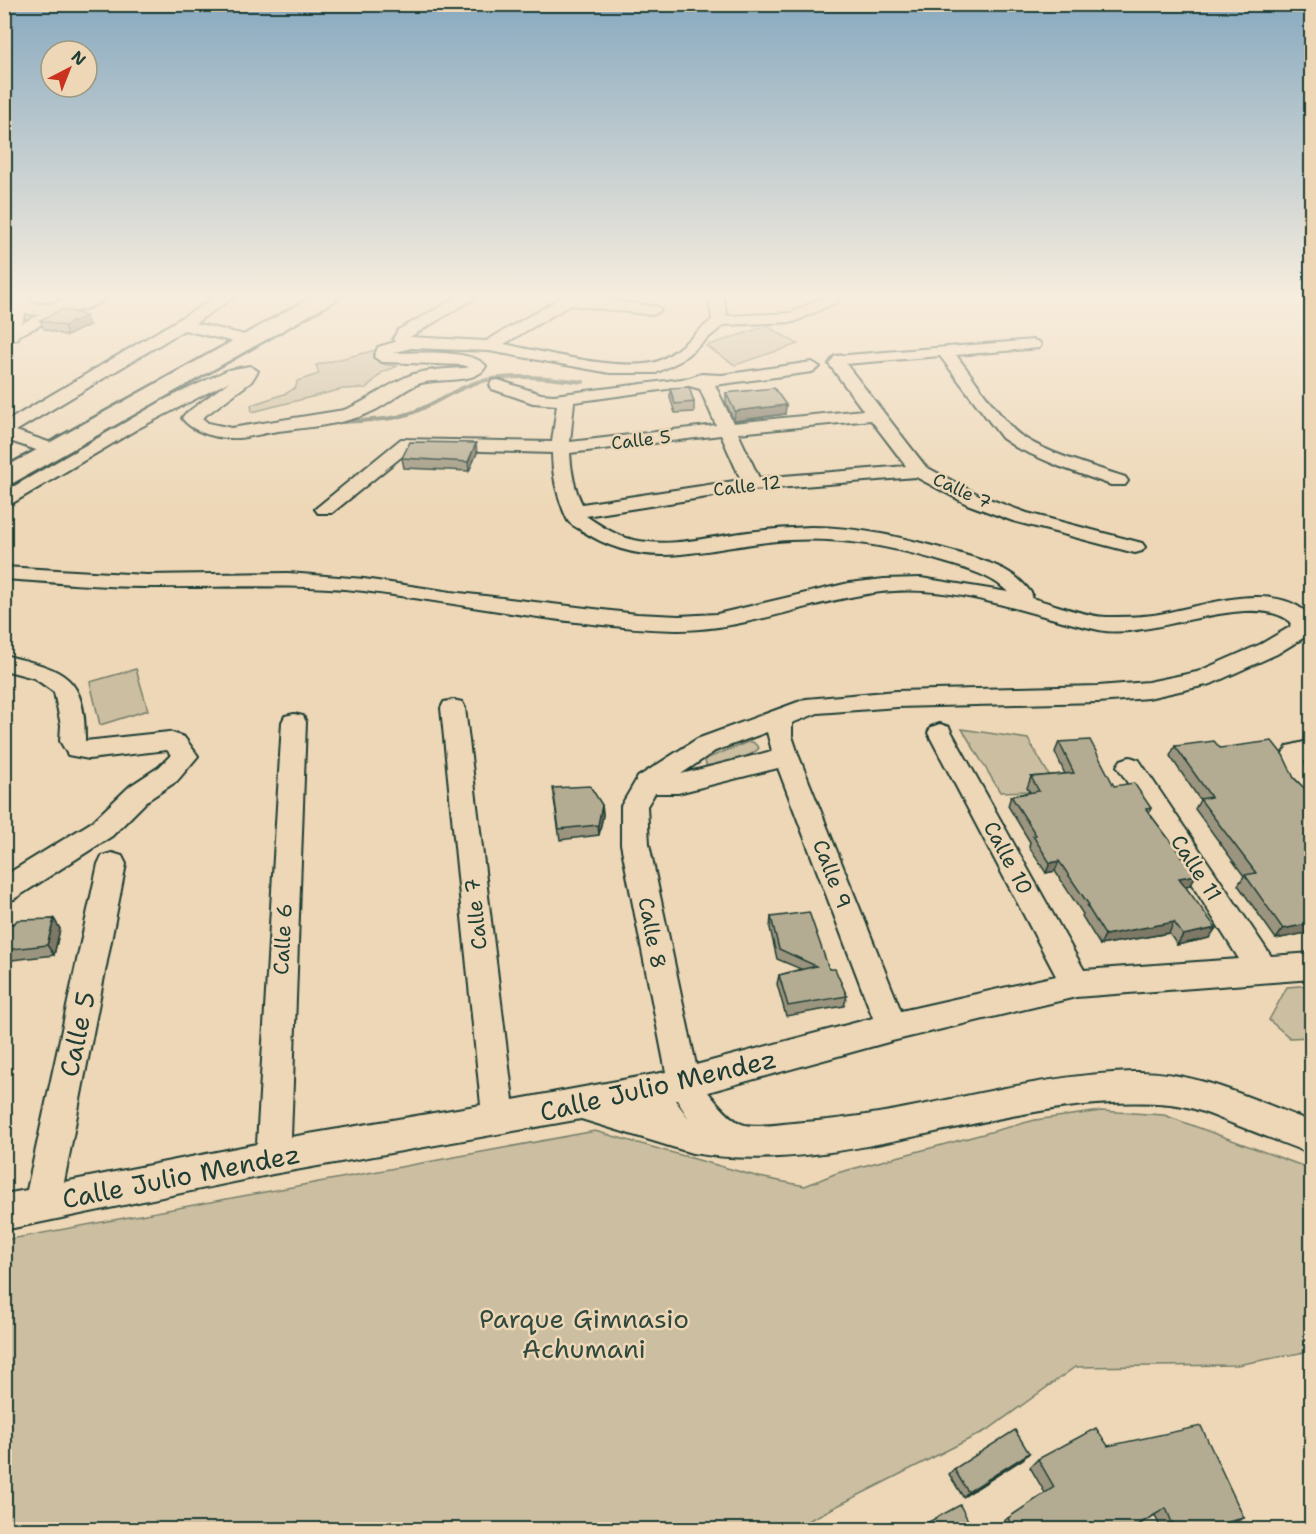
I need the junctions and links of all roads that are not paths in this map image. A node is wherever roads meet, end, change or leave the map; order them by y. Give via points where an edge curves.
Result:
1 (109, 368) edge
2 (198, 368) edge
3 (477, 368) edge
4 (607, 368) edge
5 (690, 368) edge
6 (808, 368) edge
7 (840, 368) edge
8 (957, 368) edge
9 (685, 376) junction
10 (498, 385) dead end
11 (566, 400) junction
12 (875, 414) junction
13 (728, 429) junction
14 (4, 432) edge
15 (559, 448) junction
16 (54, 450) junction
17 (919, 471) junction
18 (4, 478) edge
19 (1118, 481) dead end
20 (752, 484) junction
21 (4, 500) edge
22 (325, 510) dead end
23 (576, 512) junction
24 (1135, 547) dead end
25 (4, 573) edge
26 (1019, 601) junction
27 (4, 662) edge
28 (453, 708) dead end
29 (779, 718) junction
30 (294, 722) dead end
31 (940, 733) dead end
32 (1311, 749) edge
33 (786, 757) junction
34 (1130, 766) dead end
35 (647, 784) junction
36 (1311, 794) edge
37 (112, 864) dead end
38 (4, 891) edge
39 (1311, 966) edge
40 (1263, 970) junction
41 (1076, 984) junction
42 (892, 1028) junction
43 (670, 1086) junction
44 (581, 1104) junction
45 (499, 1119) junction
46 (679, 1133) junction
47 (1311, 1138) edge
48 (737, 1140) junction
49 (273, 1156) junction
50 (42, 1204) junction
51 (4, 1212) edge

1 - 14 street
2 - 16 street
3 - 21 street via 470,373 413,380 347,415 231,433 202,427 191,418 245,378 249,370 238,371 174,400
4 - 9 street via 656,368
5 - 9 street
6 - 9 street via 722,380
7 - 12 street, Calle 7
8 - 19 street via 1008,434 1065,462
9 - 11 street
9 - 13 street via 707,386
10 - 11 street via 539,399
11 - 15 street
12 - 13 street, Calle 5
12 - 17 street, Calle 7
13 - 15 street, Calle 5
13 - 20 street
14 - 16 street
15 - 22 street, Calle 5 via 407,443
15 - 23 street via 567,491
16 - 18 street
17 - 20 street, Calle 12
17 - 24 street, Calle 7 via 974,500 1020,517
20 - 23 street, Calle 12
23 - 26 street via 576,518 611,541 659,551 742,537 871,537 992,570 1013,582 1021,594
25 - 26 street via 146,581 288,579 679,623 717,621 884,585 921,584
26 - 29 street via 1103,624 1152,622 1252,604 1291,610 1302,620 1300,630 1203,678 1148,690 824,704
27 - 38 street via 42,672 65,688 76,749 169,741 185,756 102,829
28 - 45 street, Calle 7
29 - 33 street, Calle 9
29 - 35 street via 706,745
30 - 49 street, Calle 6
31 - 41 street, Calle 10
32 - 36 street via 1297,752 1291,760 1294,775
33 - 35 street via 678,784
33 - 42 street, Calle 9
34 - 40 street, Calle 11
35 - 43 street, Calle 8 via 634,806 635,844 678,1060
37 - 50 street, Calle 5
39 - 40 street, Calle Julio Mendez
40 - 41 street, Calle Julio Mendez
41 - 42 street, Calle Julio Mendez
42 - 43 street, Calle Julio Mendez
43 - 44 street, Calle Julio Mendez
43 - 46 street via 661,1108
43 - 48 street
44 - 45 street, Calle Julio Mendez
44 - 46 street
45 - 49 street, Calle Julio Mendez
46 - 48 street via 708,1141
47 - 48 street via 1207,1098 1173,1089 1134,1087 1065,1092 844,1135
49 - 50 street, Calle Julio Mendez
50 - 51 street, Calle Julio Mendez

